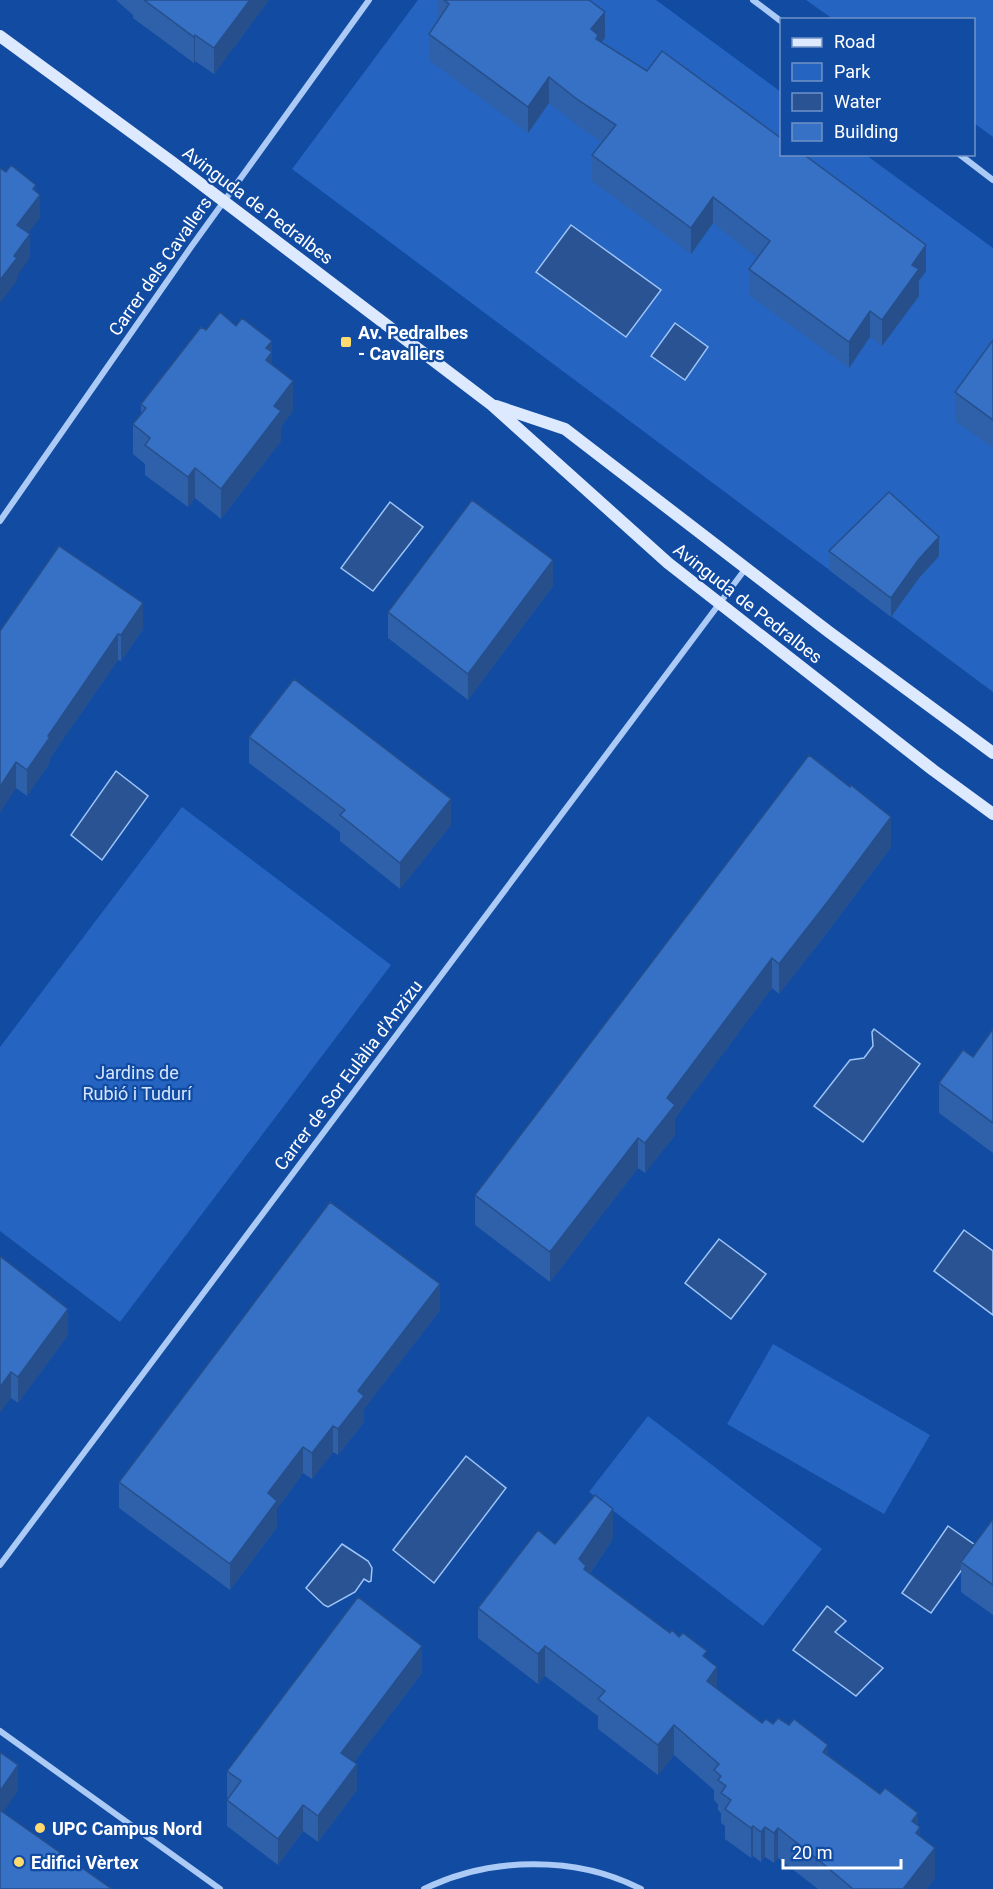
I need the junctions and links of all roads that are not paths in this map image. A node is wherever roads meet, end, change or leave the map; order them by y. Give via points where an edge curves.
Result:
1 (369, 0) edge
2 (753, 0) edge
3 (780, 20) edge
4 (0, 36) edge
5 (962, 156) edge
6 (993, 180) edge
7 (223, 202) junction
8 (492, 405) junction
9 (0, 521) edge
10 (746, 568) junction
11 (719, 603) junction
12 (993, 753) edge
13 (993, 814) edge
14 (0, 1565) edge
15 (0, 1731) edge
16 (220, 1889) edge
17 (424, 1889) edge
18 (641, 1889) edge

1 - 7 street, Carrer dels Cavallers
2 - 3 street
4 - 7 street, Avinguda de Pedralbes
5 - 6 street
7 - 8 street, Avinguda de Pedralbes
7 - 9 street, Carrer dels Cavallers
8 - 10 street, Avinguda de Pedralbes via 565,429
8 - 11 street, Avinguda de Pedralbes via 668,563
10 - 11 street, Carrer de Sor Eulàlia d'Anzizu
10 - 12 street, Avinguda de Pedralbes
11 - 13 street, Avinguda de Pedralbes
11 - 14 street, Carrer de Sor Eulàlia d'Anzizu
15 - 16 street
17 - 18 street via 488,1868 536,1864 582,1869

